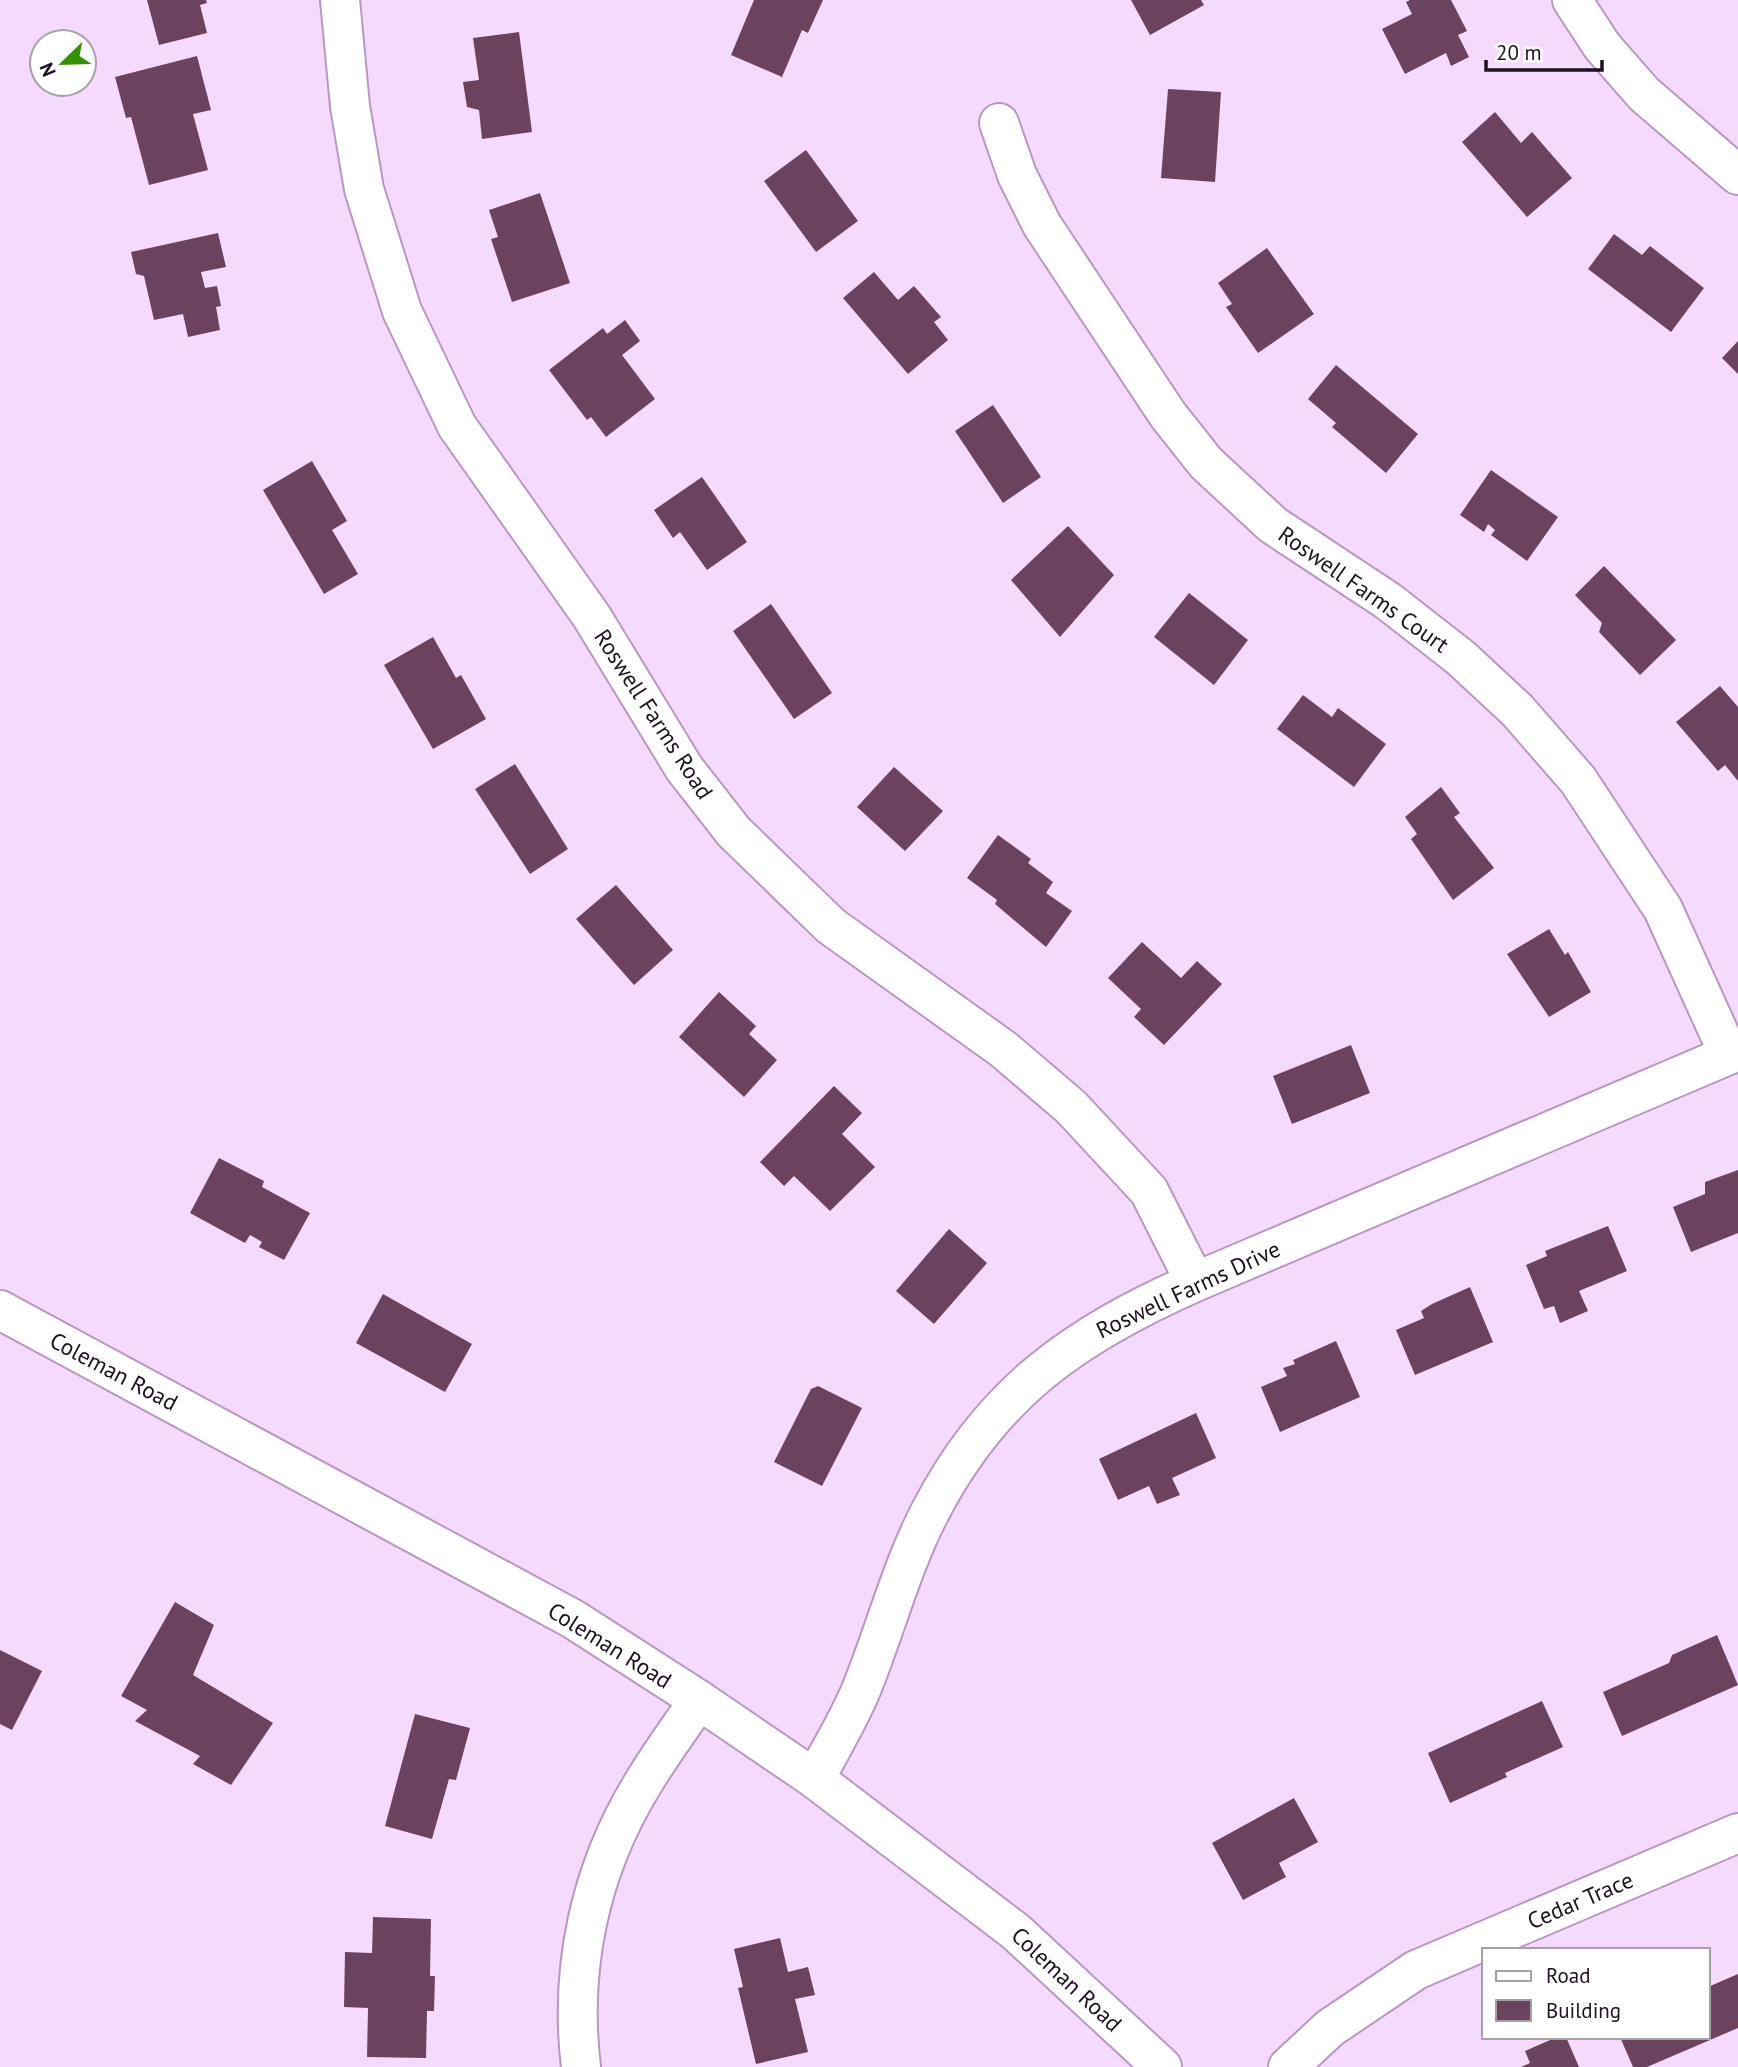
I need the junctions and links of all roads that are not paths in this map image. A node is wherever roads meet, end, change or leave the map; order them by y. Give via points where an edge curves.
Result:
1 (340, 0) edge
2 (1572, 0) edge
3 (999, 123) dead end
4 (1738, 175) edge
5 (1733, 1053) edge
6 (1195, 1282) junction
7 (0, 1310) edge
8 (699, 1700) junction
9 (815, 1779) junction
10 (1738, 1833) edge
11 (581, 2067) edge
12 (1161, 2067) edge
13 (1288, 2067) edge

1 - 6 street, Roswell Farms Road via 364,189 402,311 457,426 592,617 684,768 734,832 831,926 1003,1049 1071,1107 1149,1191
2 - 4 street via 1602,46 1644,94
3 - 5 street, Roswell Farms Court via 1017,176 1041,225 1168,415 1206,463 1273,526 1388,601 1461,658 1517,710 1578,780 1663,908
5 - 6 street, Roswell Farms Drive
6 - 9 street, Roswell Farms Drive via 1128,1311 1075,1343 1027,1382 979,1434 929,1513 860,1693
7 - 8 street, Coleman Road via 573,1619
8 - 9 street, Coleman Road
8 - 11 street via 641,1786 604,1863 586,1920 577,1972
9 - 12 street, Coleman Road via 1015,1931
10 - 13 street, Cedar Trace via 1416,1970 1330,2028

